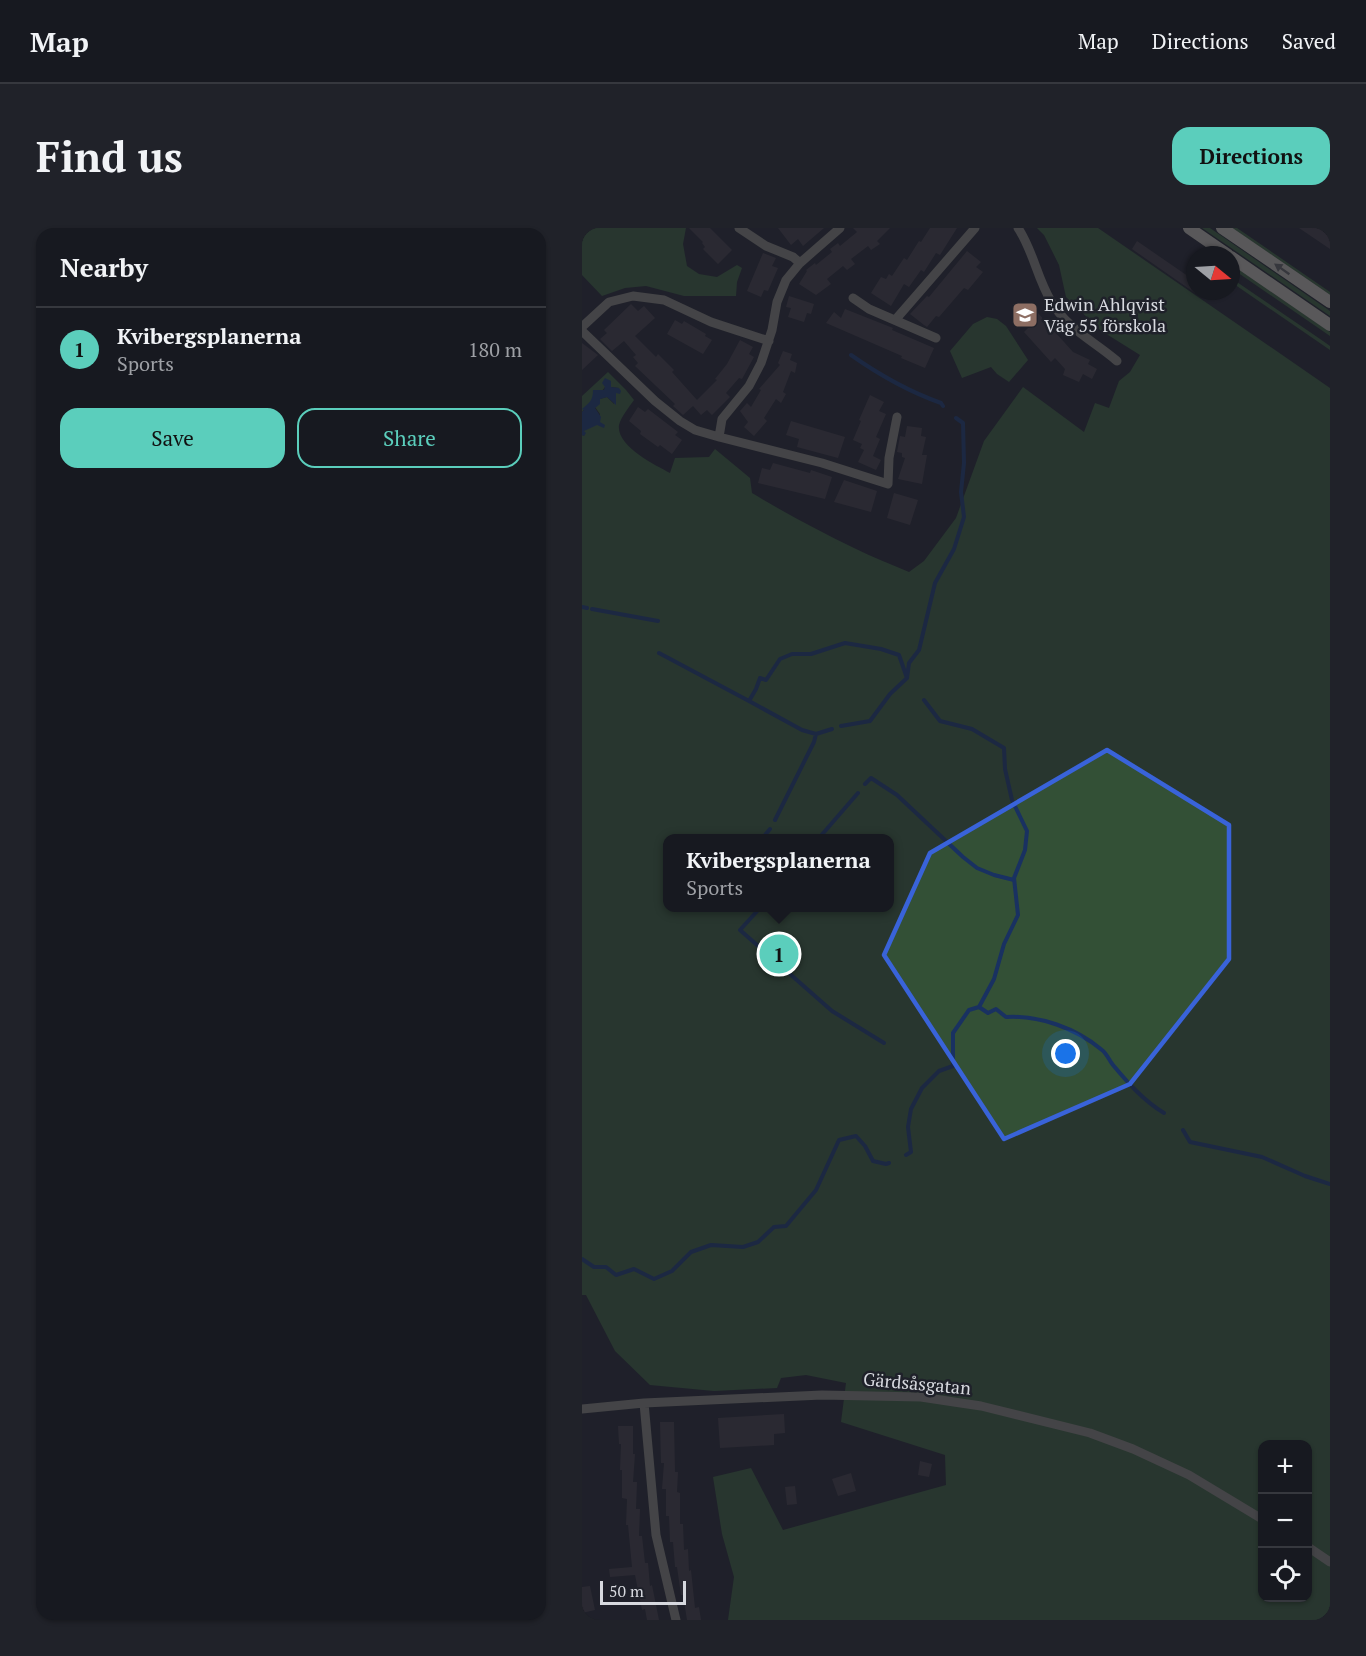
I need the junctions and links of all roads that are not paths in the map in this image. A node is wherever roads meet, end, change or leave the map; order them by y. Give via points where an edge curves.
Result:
1 (739, 228) edge
2 (840, 228) edge
3 (975, 228) edge
4 (1018, 228) edge
5 (1189, 228) edge
6 (1222, 228) edge
7 (1215, 246) edge
8 (800, 263) junction
9 (1240, 263) edge
10 (854, 298) dead end
11 (1330, 302) edge
12 (896, 319) junction
13 (1330, 325) edge
14 (582, 329) edge
15 (936, 338) dead end
16 (769, 341) junction
17 (1117, 361) dead end
18 (897, 417) dead end
19 (719, 437) junction
20 (644, 1403) junction
21 (582, 1409) edge
22 (1258, 1516) edge
23 (1309, 1548) edge
24 (1330, 1562) edge
25 (676, 1620) edge

1 - 8 street
2 - 8 street
3 - 12 street
4 - 17 street via 1061,316 1073,330
5 - 7 main road
11 -> 6 main road
8 - 16 street via 786,280 777,302
9 - 13 main road
10 - 12 street via 869,309
12 - 15 street
14 - 16 street via 609,302 633,296 664,300 711,322
14 - 19 street via 655,401 695,430
16 - 19 street via 749,386 722,419
18 - 19 street via 888,484
20 - 21 street, Gärdsåsgatan
20 - 22 street, Gärdsåsgatan via 840,1395 921,1397 981,1406 1090,1433 1133,1449
20 - 25 street via 657,1534
23 - 24 street

